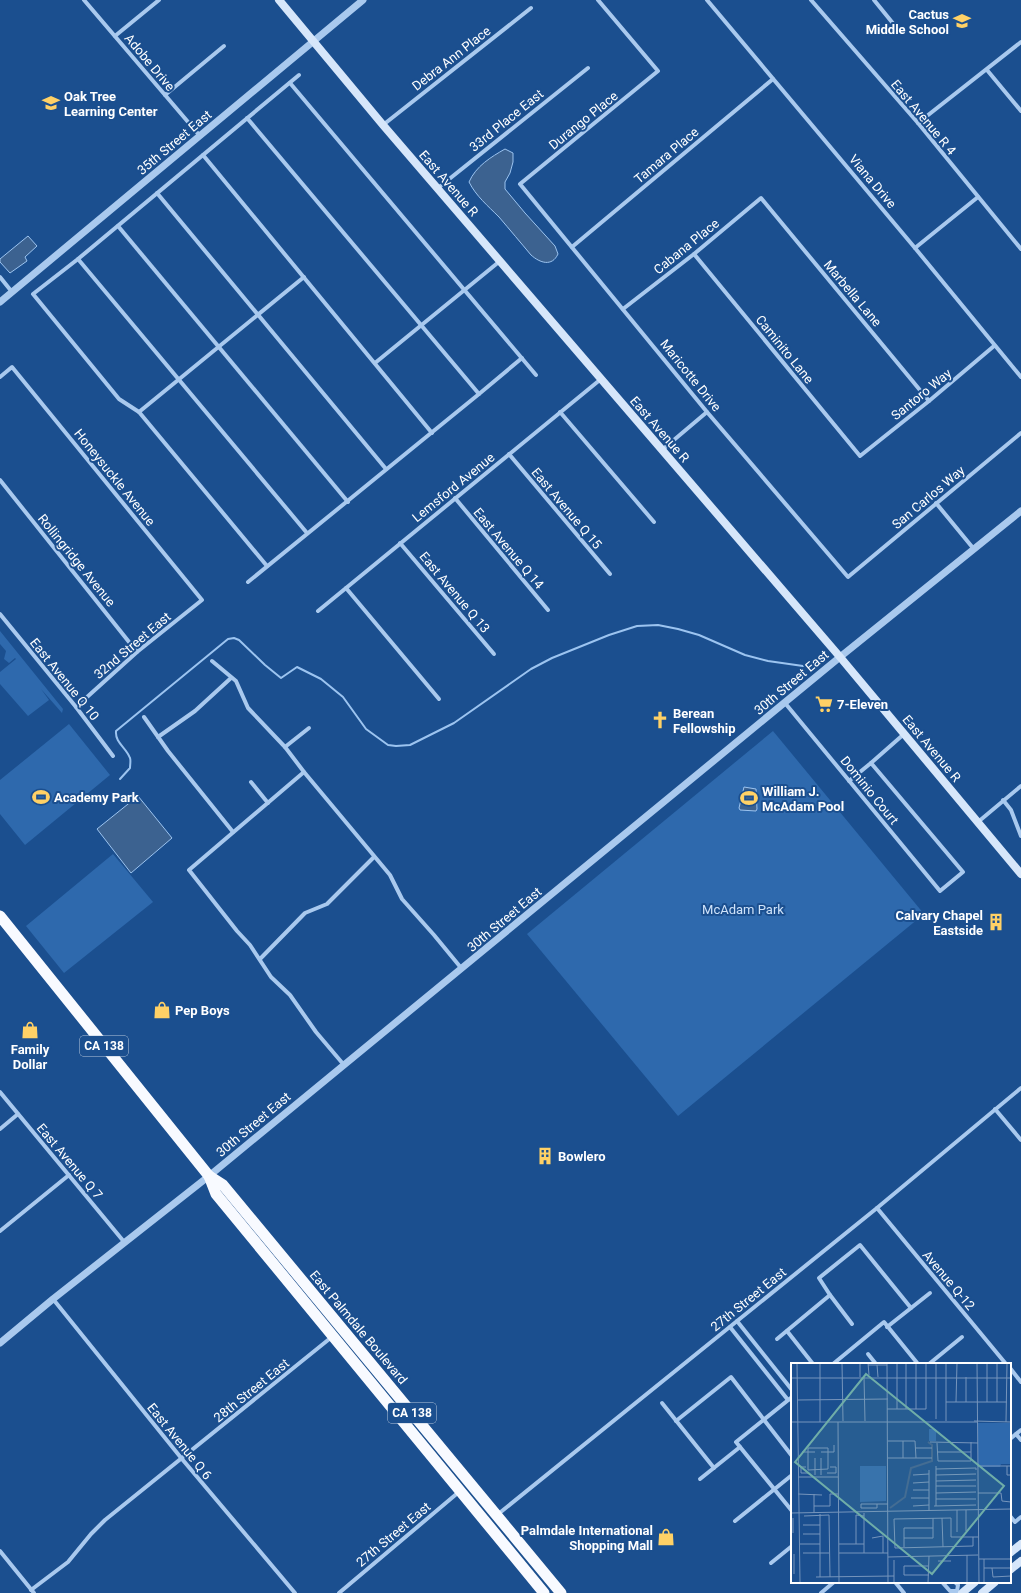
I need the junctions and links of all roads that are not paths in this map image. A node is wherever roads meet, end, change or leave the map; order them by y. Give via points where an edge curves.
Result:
1 (84, 0) edge
2 (159, 0) edge
3 (279, 0) edge
4 (363, 0) edge
5 (598, 0) edge
6 (707, 0) edge
7 (811, 0) edge
8 (874, 0) edge
9 (531, 8) dead end
10 (900, 32) dead end
11 (115, 36) junction
12 (314, 41) junction
13 (1021, 42) edge
14 (224, 46) dead end
15 (588, 68) dead end
16 (987, 70) junction
17 (299, 75) dead end
18 (774, 79) junction
19 (290, 83) junction
20 (165, 95) junction
21 (1021, 112) edge
22 (248, 118) junction
23 (918, 123) junction
24 (383, 125) junction
25 (200, 136) junction
26 (203, 155) junction
27 (520, 184) joint
28 (438, 188) junction
29 (157, 193) junction
30 (978, 197) junction
31 (761, 198) joint
32 (118, 226) junction
33 (572, 247) junction
34 (915, 248) junction
35 (1021, 249) edge
36 (694, 254) junction
37 (78, 258) junction
38 (500, 261) junction
39 (0, 277) edge
40 (304, 277) junction
41 (464, 289) junction
42 (12, 292) junction
43 (0, 302) edge
44 (623, 309) junction
45 (258, 314) junction
46 (422, 324) junction
47 (994, 346) junction
48 (218, 347) junction
49 (522, 358) junction
50 (375, 363) junction
51 (536, 375) dead end
52 (0, 377) edge
53 (1021, 377) edge
54 (179, 379) junction
55 (601, 379) junction
56 (480, 394) junction
57 (929, 402) junction
58 (139, 412) junction
59 (560, 412) junction
60 (707, 412) junction
61 (432, 433) junction
62 (1021, 433) edge
63 (662, 450) junction
64 (509, 454) junction
65 (860, 456) joint
66 (386, 469) junction
67 (0, 480) edge
68 (455, 498) junction
69 (348, 502) junction
70 (936, 503) junction
71 (1021, 511) edge
72 (654, 522) dead end
73 (307, 533) junction
74 (400, 543) junction
75 (973, 548) junction
76 (267, 566) junction
77 (610, 574) dead end
78 (848, 576) joint
79 (248, 582) dead end
80 (346, 588) junction
81 (202, 600) joint
82 (548, 610) dead end
83 (318, 611) dead end
84 (0, 614) edge
85 (138, 652) junction
86 (494, 654) dead end
87 (840, 657) junction
88 (212, 661) dead end
89 (231, 678) junction
90 (439, 699) dead end
91 (785, 703) junction
92 (76, 707) junction
93 (144, 717) dead end
94 (309, 728) dead end
95 (904, 734) junction
96 (158, 737) junction
97 (285, 746) junction
98 (113, 756) dead end
99 (871, 762) junction
100 (304, 772) junction
101 (849, 780) junction
102 (251, 782) dead end
103 (1021, 786) edge
104 (1003, 800) junction
105 (268, 803) junction
106 (978, 822) junction
107 (233, 832) junction
108 (1021, 836) edge
109 (374, 857) junction
110 (1021, 874) edge
111 (0, 916) edge
112 (260, 959) junction
113 (462, 969) junction
114 (344, 1065) junction
115 (1021, 1088) edge
116 (0, 1092) edge
117 (995, 1109) junction
118 (18, 1114) junction
119 (0, 1129) edge
120 (1021, 1140) edge
121 (69, 1175) junction
122 (209, 1176) junction
123 (877, 1208) junction
124 (0, 1231) edge
125 (125, 1244) junction
126 (930, 1293) dead end
127 (830, 1296) junction
128 (53, 1299) junction
129 (911, 1308) junction
130 (736, 1321) junction
131 (852, 1324) dead end
132 (730, 1327) junction
133 (887, 1327) junction
134 (787, 1331) junction
135 (333, 1336) junction
136 (962, 1337) dead end
137 (777, 1339) dead end
138 (0, 1343) edge
139 (868, 1354) dead end
140 (812, 1363) edge
141 (833, 1363) edge
142 (875, 1363) edge
143 (917, 1363) edge
144 (930, 1363) edge
145 (1005, 1363) edge
146 (1011, 1369) edge
147 (1021, 1382) edge
148 (791, 1389) edge
149 (791, 1398) edge
150 (788, 1400) junction
151 (662, 1403) dead end
152 (764, 1420) junction
153 (676, 1421) junction
154 (1021, 1430) edge
155 (1016, 1434) junction
156 (1011, 1438) edge
157 (1021, 1440) edge
158 (740, 1447) junction
159 (791, 1455) edge
160 (182, 1459) junction
161 (714, 1468) junction
162 (791, 1476) edge
163 (700, 1479) dead end
164 (774, 1489) junction
165 (460, 1491) junction
166 (791, 1510) edge
167 (496, 1515) junction
168 (1011, 1517) edge
169 (1021, 1518) edge
170 (735, 1521) dead end
171 (487, 1523) junction
172 (1021, 1544) edge
173 (791, 1547) edge
174 (0, 1551) edge
175 (1011, 1552) edge
176 (1021, 1561) edge
177 (771, 1563) dead end
178 (1011, 1569) edge
179 (833, 1583) edge
180 (896, 1583) edge
181 (943, 1583) edge
182 (973, 1583) edge
183 (994, 1583) edge
184 (33, 1592) edge
185 (959, 1592) edge
186 (295, 1593) edge
187 (339, 1593) edge
188 (544, 1593) edge
189 (561, 1593) edge
190 (821, 1593) edge
191 (904, 1593) edge
192 (982, 1593) edge

1 - 11 street, Adobe Drive
2 - 11 street
3 - 12 main road, East Avenue R
4 - 12 street, 35th Street East
5 - 27 street, Durango Place via 658,71
6 - 18 street, Viana Drive
7 - 23 street, East Avenue R 4
8 - 10 street
9 - 24 street, Debra Ann Place
11 - 20 street, Adobe Drive
12 - 24 main road, East Avenue R
12 - 25 street, 35th Street East
13 - 16 street
14 - 20 street
15 - 28 street, 33rd Place East
16 - 21 street
16 - 23 street
17 - 19 street
18 - 33 street, Tamara Place
18 - 34 street, Viana Drive
19 - 22 street
19 - 41 street
20 - 25 street, Adobe Drive
22 - 26 street
22 - 46 street
23 - 30 street, East Avenue R 4
24 - 28 main road, East Avenue R
25 - 42 street, 35th Street East
26 - 29 street
26 - 40 street
27 - 33 street, Maricotte Drive
28 - 38 main road, East Avenue R
29 - 32 street
29 - 45 street
30 - 34 street
30 - 35 street, East Avenue R 4
31 - 36 street, Cabana Place
31 - 57 street, Marbella Lane
32 - 37 street
32 - 48 street
33 - 44 street, Maricotte Drive
34 - 47 street, Viana Drive
36 - 44 street, Cabana Place
36 - 65 street, Caminito Lane
37 - 54 street
37 - 58 street via 33,294 119,399
38 - 41 street
38 - 55 main road, East Avenue R
39 - 42 street
40 - 45 street
40 - 50 street
41 - 46 street
41 - 49 street
42 - 43 street, 35th Street East
44 - 60 street, Maricotte Drive
45 - 48 street
45 - 66 street
46 - 50 street
46 - 56 street
47 - 53 street, Viana Drive
47 - 57 street, Santoro Way
48 - 54 street
48 - 69 street
49 - 51 street
49 - 56 street
50 - 61 street
52 - 81 street, Honeysuckle Avenue via 12,368
54 - 58 street
54 - 73 street
55 - 59 street, Lemsford Avenue
55 - 63 main road, East Avenue R
56 - 61 street
57 - 65 street, Santoro Way
58 - 76 street
59 - 64 street, Lemsford Avenue
59 - 72 street
60 - 63 street
60 - 78 street, Maricotte Drive
61 - 66 street
62 - 70 street, San Carlos Way
63 - 87 main road, East Avenue R
64 - 68 street, Lemsford Avenue
64 - 77 street, East Avenue Q 15
66 - 69 street
67 - 85 street, Rollingridge Avenue
68 - 74 street, Lemsford Avenue
68 - 82 street, East Avenue Q 14
69 - 73 street
70 - 75 street
70 - 78 street, San Carlos Way
71 - 75 street, 30th Street East
73 - 76 street
74 - 80 street, Lemsford Avenue
74 - 86 street, East Avenue Q 13
75 - 87 street, 30th Street East
76 - 79 street
80 - 83 street, Lemsford Avenue
80 - 90 street
81 - 85 street, 32nd Street East
84 - 92 street, East Avenue Q 10
85 - 92 street, 32nd Street East
87 - 91 street, 30th Street East
87 - 95 main road, East Avenue R
88 - 89 street
89 - 96 street via 195,711
89 - 97 street via 236,682 248,708
91 - 101 street, Dominio Court
91 - 113 street, 30th Street East
92 - 98 street, East Avenue Q 10
93 - 96 street
94 - 97 street
95 - 99 street
95 - 106 main road, East Avenue R
96 - 107 street
97 - 100 street
99 - 101 street
99 - 101 street, Dominio Court via 963,872 940,891
100 - 105 street
100 - 109 street
102 - 105 street
103 - 104 street
104 - 106 street
104 - 108 street via 1011,810
105 - 107 street
106 - 110 main road, East Avenue R
107 - 112 street via 189,870
109 - 112 street via 327,904 305,913
109 - 113 street via 390,875 402,899
111 - 122 highway, East Palmdale Boulevard / CA 138
112 - 114 street via 271,977 290,995 316,1032
113 - 114 street, 30th Street East
114 - 122 street, 30th Street East
115 - 117 street, 27th Street East
116 - 118 street, East Avenue Q 7
117 - 120 street
117 - 123 street, 27th Street East
118 - 119 street
118 - 121 street, East Avenue Q 7
121 - 124 street
121 - 125 street, East Avenue Q 7
122 - 125 street, 30th Street East
122 - 135 highway, East Palmdale Boulevard / CA 138 via 216,1194
122 - 167 highway, East Palmdale Boulevard / CA 138 via 223,1185
123 - 130 street, 27th Street East
123 - 145 street, Avenue Q-12
125 - 128 street, 30th Street East
126 - 129 street
127 - 129 street via 818,1278 860,1245
127 - 131 street
127 - 134 street
128 - 138 street, 30th Street East
128 - 160 street, East Avenue Q 6
129 - 133 street
130 - 132 street, 27th Street East
130 - 148 street
132 - 150 street
132 - 167 street, 27th Street East
133 - 141 street via 884,1322
133 - 143 street
134 - 137 street
134 - 140 street
135 - 160 street, 28th Street East
135 - 165 highway, East Palmdale Boulevard / CA 138
136 - 144 street
139 - 142 street
146 - 147 street
149 - 150 street
150 - 152 street
151 - 153 street
152 - 153 street via 731,1377
152 - 158 street via 736,1442
152 - 159 street
153 - 161 street
154 - 155 street
155 - 156 street
155 - 157 street
158 - 161 street
158 - 164 street
160 - 184 street, 28th Street East via 105,1520 90,1534 68,1562
160 - 186 street, East Avenue Q 6
161 - 163 street
162 - 164 street
164 - 166 street
164 - 170 street
165 - 171 highway, East Palmdale Boulevard / CA 138
165 - 187 street, 27th Street East
167 - 171 street, 27th Street East
167 - 189 highway, East Palmdale Boulevard / CA 138
168 - 169 street via 1015,1522
171 - 188 highway, East Palmdale Boulevard / CA 138
172 - 175 main road
173 - 177 street
174 - 184 street
176 - 178 main road
179 - 190 street
180 - 191 street
181 - 185 street via 950,1591
182 - 185 main road
183 - 192 main road

